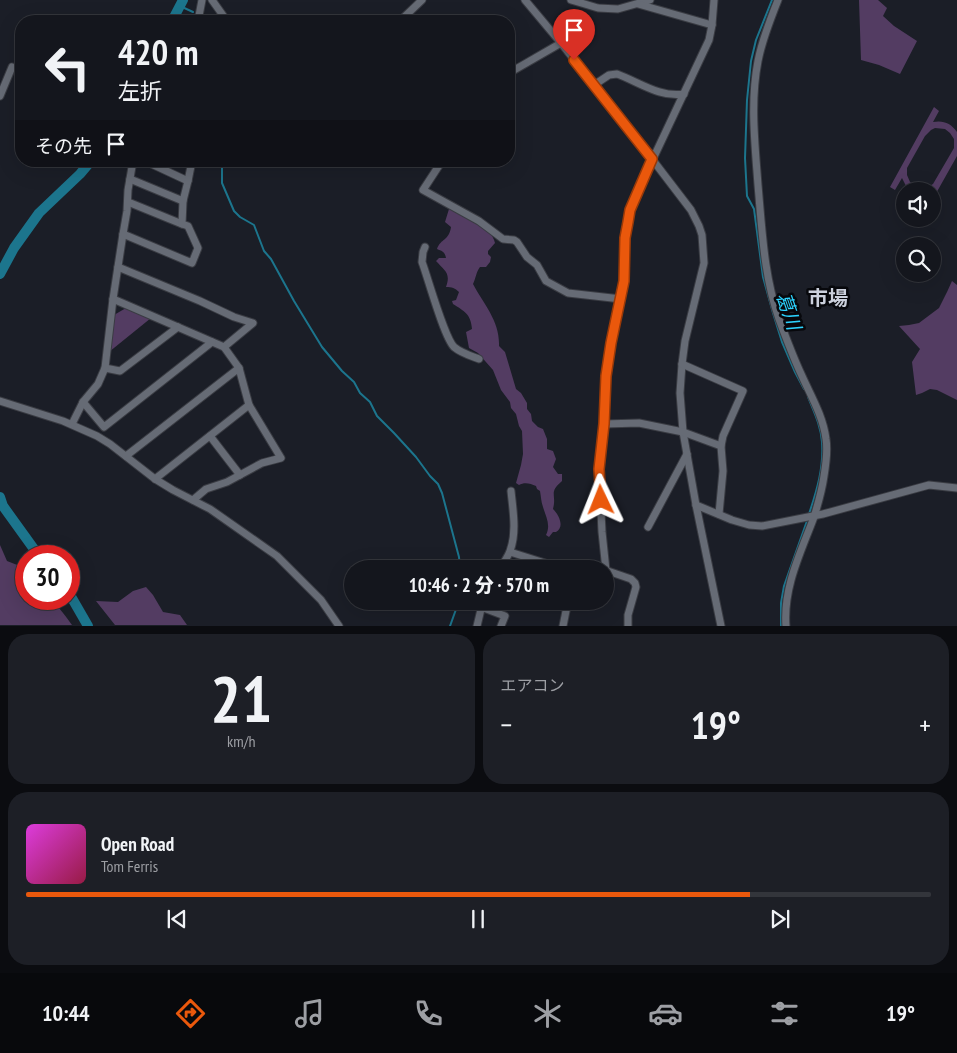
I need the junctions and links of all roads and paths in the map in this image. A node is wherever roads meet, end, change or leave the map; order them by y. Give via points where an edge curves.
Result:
1 (202, 0) edge
2 (212, 0) edge
3 (422, 0) edge
4 (525, 0) edge
5 (571, 0) edge
6 (650, 0) edge
7 (714, 0) edge
8 (778, 0) edge
9 (637, 4) junction
10 (199, 15) edge
11 (223, 15) edge
12 (406, 15) edge
13 (712, 25) junction
14 (561, 43) junction
15 (12, 66) dead end
16 (515, 70) edge
17 (594, 85) junction
18 (684, 94) junction
19 (0, 96) edge
20 (652, 159) junction
21 (132, 167) edge
22 (158, 167) edge
23 (191, 167) edge
24 (438, 167) edge
25 (130, 179) junction
26 (188, 181) junction
27 (182, 201) junction
28 (128, 202) junction
29 (182, 224) junction
30 (123, 234) junction
31 (425, 247) dead end
32 (118, 268) junction
33 (113, 299) junction
34 (621, 299) junction
35 (178, 326) junction
36 (212, 342) junction
37 (224, 347) junction
38 (479, 359) dead end
39 (682, 364) junction
40 (105, 368) junction
41 (239, 368) junction
42 (0, 401) edge
43 (82, 402) junction
44 (249, 405) junction
45 (72, 424) junction
46 (604, 424) junction
47 (683, 432) junction
48 (210, 436) junction
49 (721, 446) junction
50 (687, 454) junction
51 (126, 456) junction
52 (240, 475) junction
53 (156, 479) junction
54 (957, 488) edge
55 (511, 491) dead end
56 (192, 500) junction
57 (696, 505) junction
58 (719, 514) junction
59 (814, 516) junction
60 (648, 527) dead end
61 (510, 552) junction
62 (505, 560) edge
63 (535, 560) edge
64 (605, 560) edge
65 (614, 573) edge
66 (481, 610) edge
67 (494, 610) edge
68 (567, 610) edge
69 (339, 626) edge
70 (477, 626) edge
71 (501, 626) edge
72 (564, 626) edge
73 (628, 626) edge
74 (722, 626) edge
75 (786, 626) edge

1 - 10 street
2 - 11 street
3 - 12 street
4 - 14 street
5 - 9 street via 598,8 618,9
6 - 9 street
7 - 13 street
8 - 59 street via 758,61 754,127 762,232 775,309 819,412 826,439 827,462
9 - 13 street
13 - 18 street via 709,40
14 - 16 street
14 - 17 street
15 - 19 street
17 - 18 street via 609,75 617,74 664,94
17 - 20 street
18 - 20 street
20 - 34 street via 630,210
20 - 39 street via 691,210 704,243 704,263
21 - 25 street
22 - 26 street
23 - 26 street
24 - 34 street via 423,190 479,221 503,239 517,242 546,281 568,293
25 - 27 street
25 - 28 street
26 - 27 street
27 - 29 street
28 - 29 street
28 - 30 street
29 - 30 street via 188,226 198,248 192,263
30 - 32 street
31 - 38 street via 422,262 450,340 454,346
32 - 33 street
32 - 37 street via 253,323
33 - 35 street
33 - 40 street
34 - 46 street via 606,376
35 - 36 street
35 - 40 street via 120,371
36 - 37 street
36 - 43 street via 104,427
37 - 41 street
39 - 47 street
39 - 49 street via 743,391
40 - 43 street via 98,384
41 - 44 street
41 - 51 street
42 - 45 street
43 - 45 street
44 - 48 street
44 - 52 street via 281,458 262,463
45 - 51 street
46 - 47 street via 639,423
46 - 64 street via 599,469
47 - 49 street
47 - 50 street
48 - 52 street
48 - 53 street
49 - 58 street via 723,471
50 - 57 street
50 - 60 street
51 - 53 street
52 - 56 street via 206,489
53 - 56 street
54 - 59 street via 929,485
55 - 61 street via 514,530
56 - 69 street via 277,556 321,600
57 - 58 street
57 - 74 street
58 - 59 street via 749,525 762,526
59 - 75 street via 792,573 787,594
61 - 62 street
61 - 63 street
65 - 73 street via 636,583
66 - 70 street
67 - 71 street via 505,616
68 - 72 street

